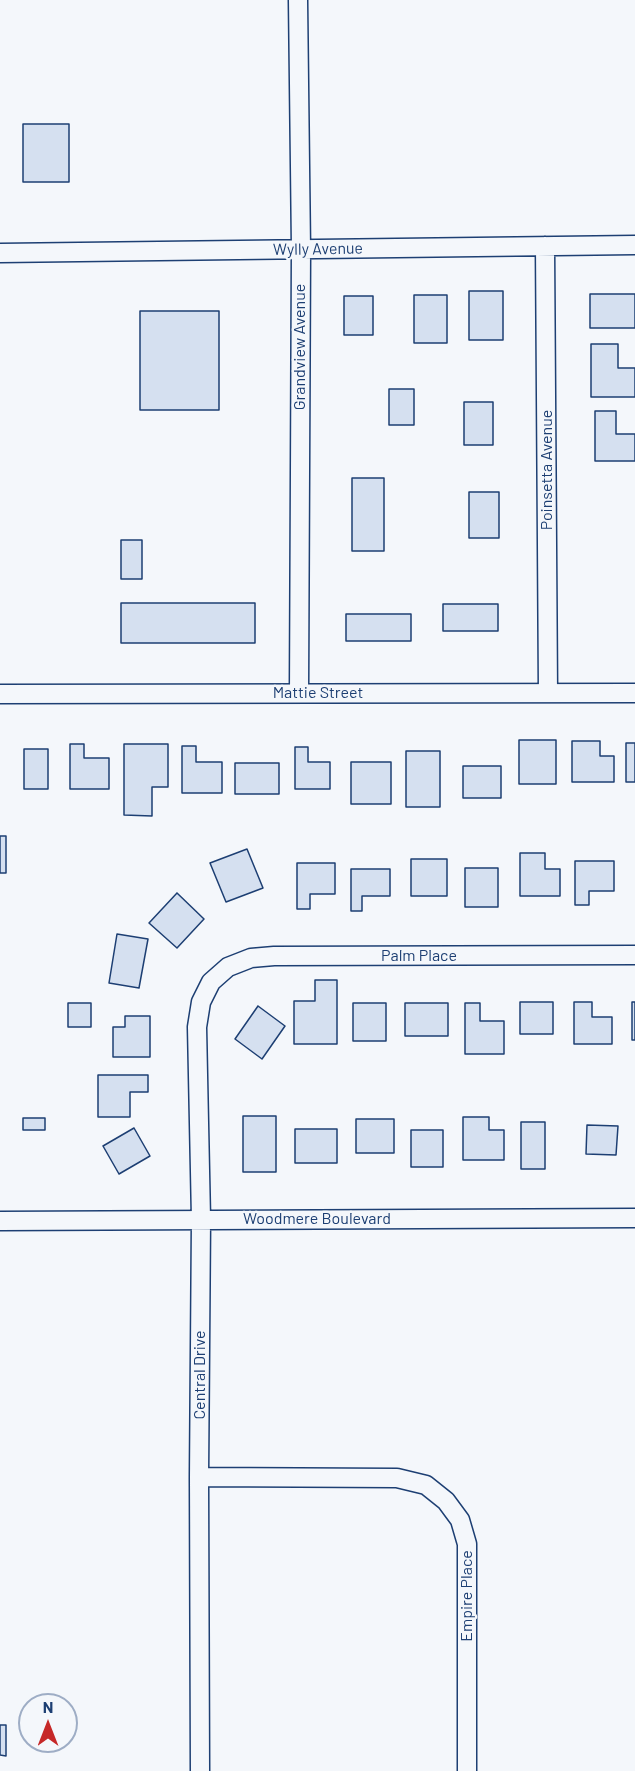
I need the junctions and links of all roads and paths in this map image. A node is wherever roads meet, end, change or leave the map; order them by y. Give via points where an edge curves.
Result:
1 (298, 0) edge
2 (635, 245) edge
3 (545, 246) junction
4 (301, 249) junction
5 (0, 253) edge
6 (299, 693) junction
7 (548, 693) junction
8 (635, 693) edge
9 (0, 694) edge
10 (635, 955) edge
11 (211, 982) joint
12 (635, 1218) edge
13 (201, 1219) junction
14 (0, 1221) edge
15 (199, 1478) junction
16 (200, 1771) edge
17 (467, 1771) edge

1 - 4 street, Grandview Avenue
2 - 3 street, Wylly Avenue
3 - 4 street, Wylly Avenue
3 - 7 street, Poinsetta Avenue
4 - 5 street, Wylly Avenue
4 - 6 street, Grandview Avenue
6 - 7 street, Mattie Street
6 - 9 street, Mattie Street
7 - 8 street, Mattie Street
10 - 11 street, Palm Place via 274,956 251,958 228,967
11 - 13 street, Central Drive via 201,1002 196,1027
12 - 13 street, Woodmere Boulevard
13 - 14 street, Woodmere Boulevard
13 - 15 street, Central Drive
15 - 16 street, Central Drive
15 - 17 street, Empire Place via 397,1478 426,1485 446,1501 460,1520 467,1544

